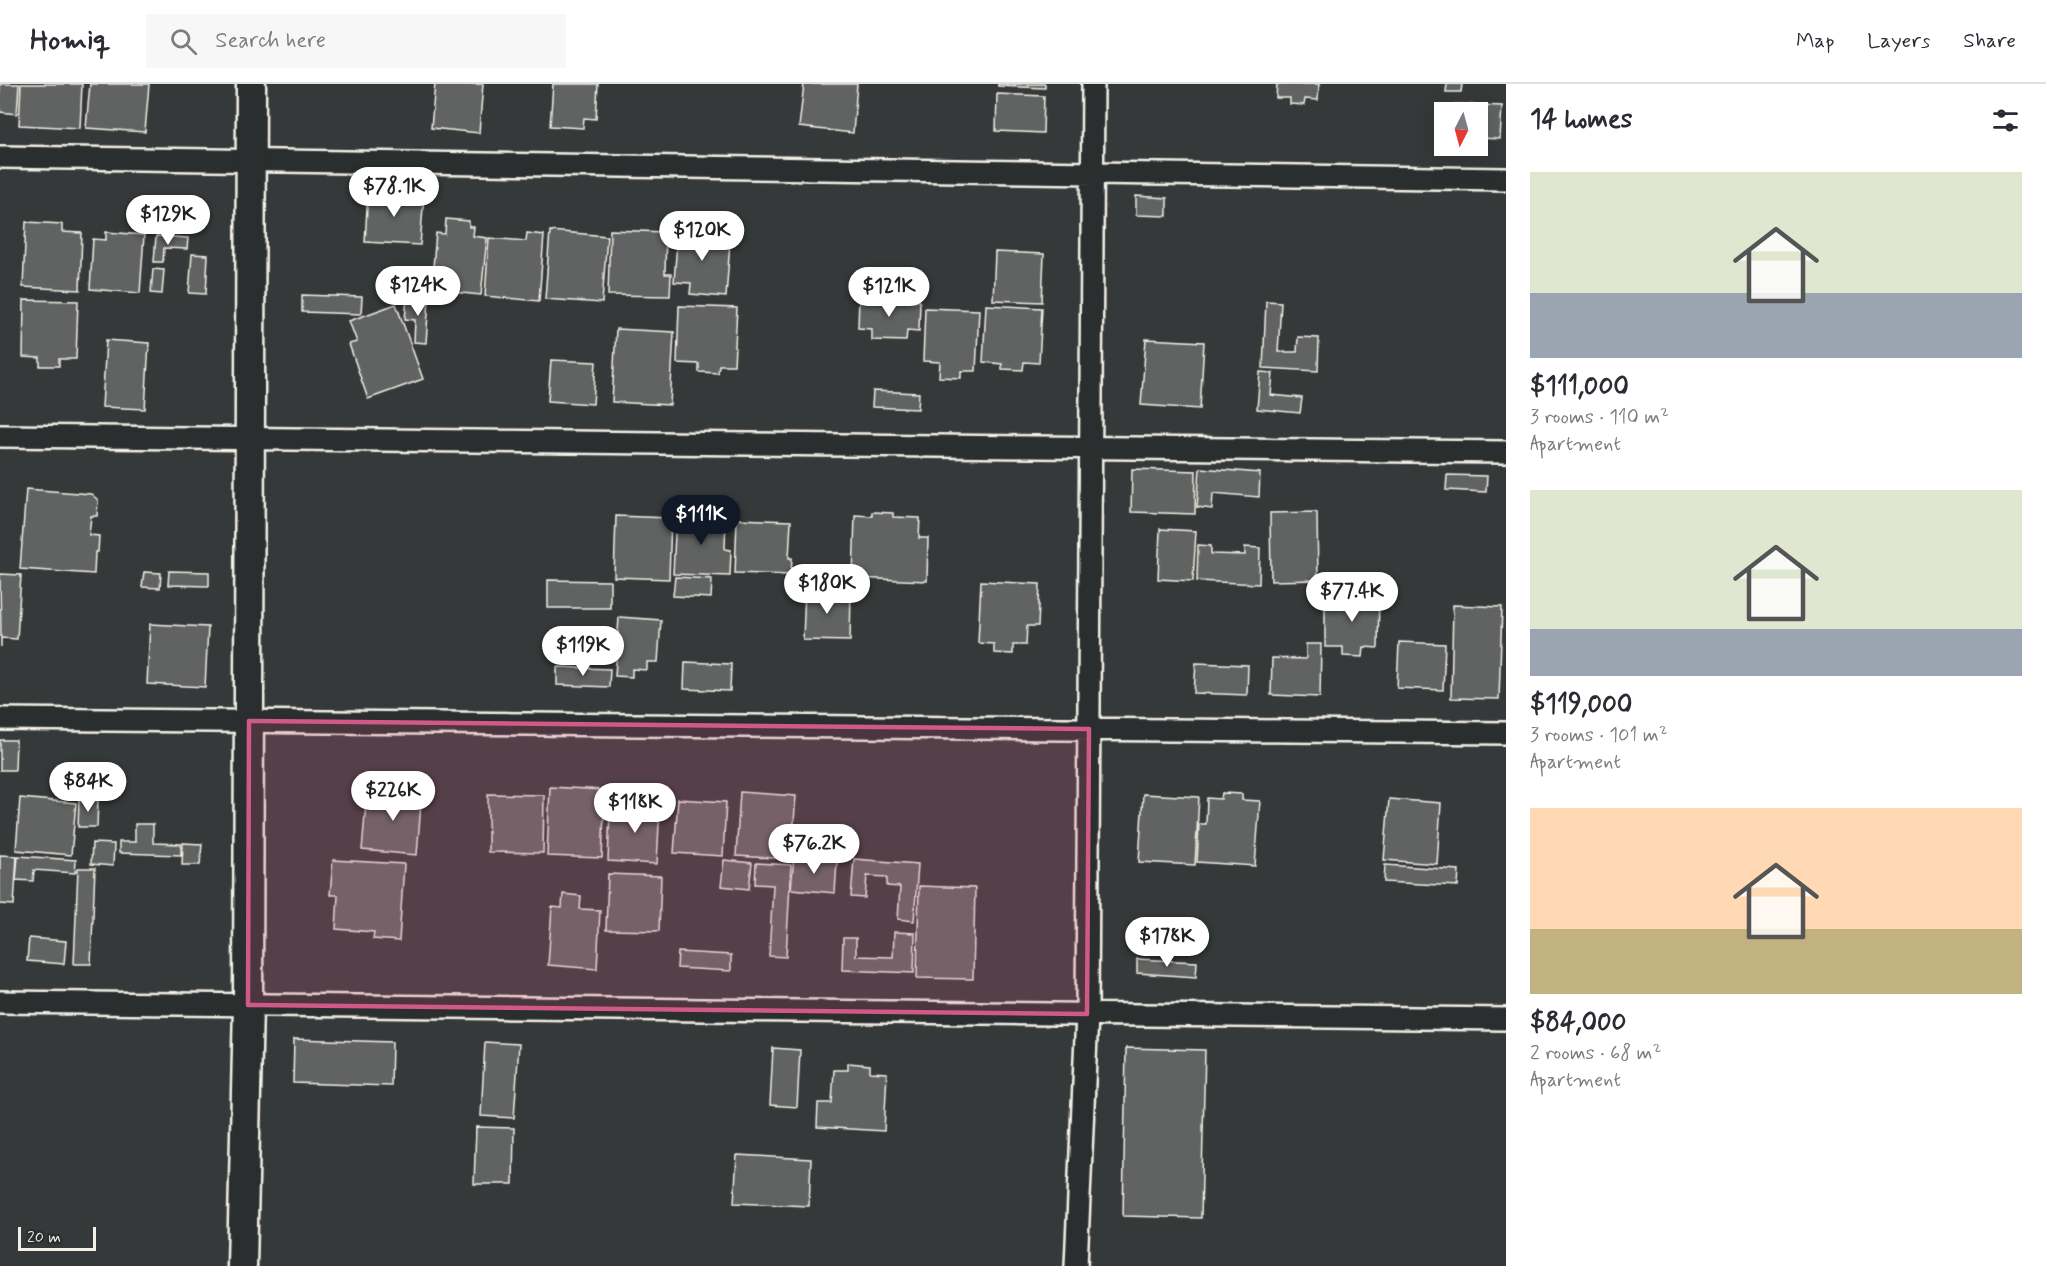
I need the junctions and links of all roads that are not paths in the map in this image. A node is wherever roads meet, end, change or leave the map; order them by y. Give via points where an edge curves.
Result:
1 (250, 84) edge
2 (1093, 84) edge
3 (0, 157) edge
4 (250, 161) junction
5 (1092, 173) junction
6 (1506, 179) edge
7 (0, 436) edge
8 (249, 439) junction
9 (1091, 448) junction
10 (1506, 453) edge
11 (0, 719) edge
12 (249, 721) junction
13 (1089, 729) junction
14 (1506, 733) edge
15 (0, 1002) edge
16 (248, 1005) junction
17 (1087, 1014) junction
18 (1506, 1019) edge
19 (242, 1266) edge
20 (1076, 1266) edge

1 - 4 main road
2 - 5 street
3 - 4 street
4 - 5 street
4 - 8 main road
5 - 6 street
5 - 9 street
7 - 8 street
8 - 9 street
8 - 12 main road
9 - 10 street
9 - 13 street
11 - 12 street
12 - 13 street
12 - 16 main road
13 - 14 street
13 - 17 street
15 - 16 street
16 - 17 street
16 - 19 main road
17 - 18 street
17 - 20 street

